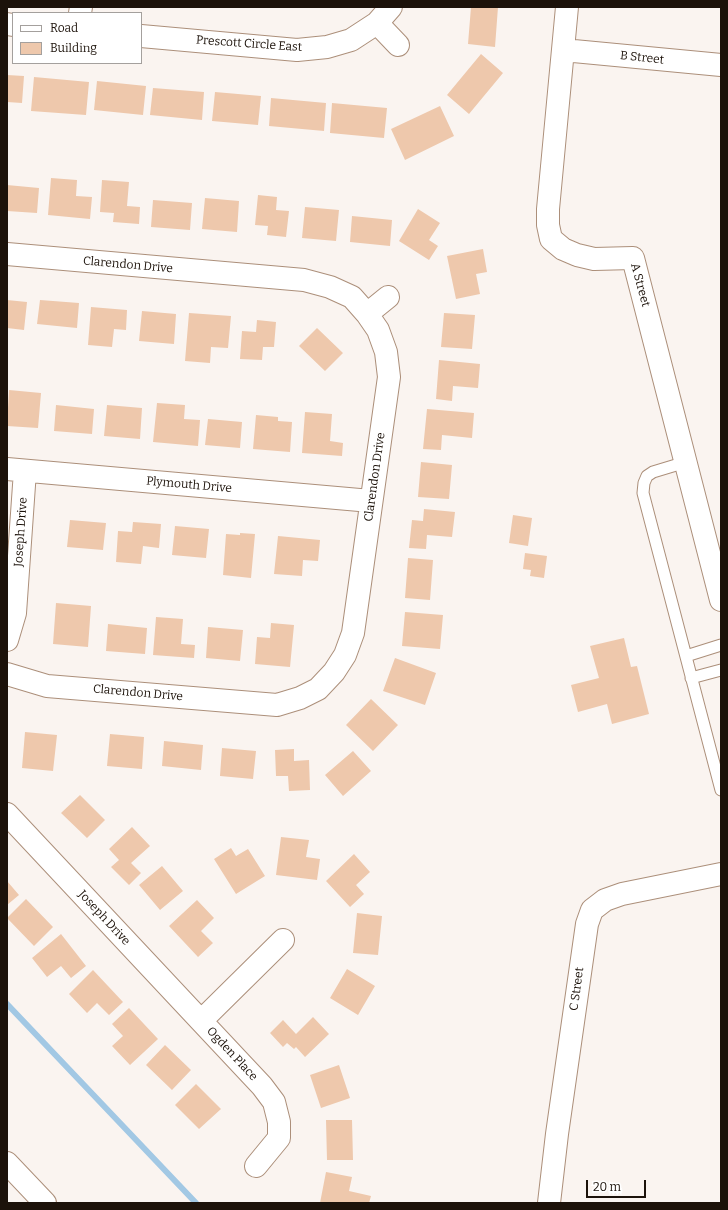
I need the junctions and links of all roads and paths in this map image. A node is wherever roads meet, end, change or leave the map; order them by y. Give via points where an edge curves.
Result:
1 (391, 7) edge
2 (567, 7) edge
3 (377, 23) junction
4 (142, 36) edge
5 (398, 45) dead end
6 (563, 50) junction
7 (721, 65) edge
8 (7, 254) edge
9 (388, 297) dead end
10 (367, 314) junction
11 (686, 462) junction
12 (16, 470) edge
13 (371, 501) junction
14 (721, 600) edge
15 (7, 640) edge
16 (721, 645) edge
17 (686, 656) junction
18 (721, 670) edge
19 (7, 674) edge
20 (691, 678) junction
21 (721, 790) edge
22 (7, 814) edge
23 (721, 874) edge
24 (283, 940) dead end
25 (201, 1021) junction
26 (7, 1163) edge
27 (256, 1166) dead end
28 (45, 1203) edge
29 (549, 1203) edge

1 - 3 street, Prescott Circle East
2 - 6 street, A Street
3 - 4 street, Prescott Circle East via 351,40 326,47 297,50
3 - 5 street
6 - 7 street, B Street
6 - 11 street, A Street via 548,209 551,239 563,249 577,255 594,258 633,258
8 - 10 street, Clarendon Drive via 304,280 330,287 352,297
9 - 10 street
10 - 13 street, Clarendon Drive via 378,330 386,352 389,377
11 - 14 street, A Street
11 - 17 lane via 647,476 643,493
12 - 13 street, Plymouth Drive
12 - 15 street, Joseph Drive via 15,613
13 - 19 street, Clarendon Drive via 353,633 345,655 334,672 318,689 300,698 277,705 142,694 48,686
16 - 17 lane
17 - 20 lane
18 - 20 lane
20 - 21 lane
22 - 25 street, Joseph Drive
23 - 29 street, C Street via 622,894 604,900 592,910 587,924
24 - 25 street, Ogden Place
25 - 27 street, Ogden Place via 274,1102 279,1122 279,1138
26 - 28 street

